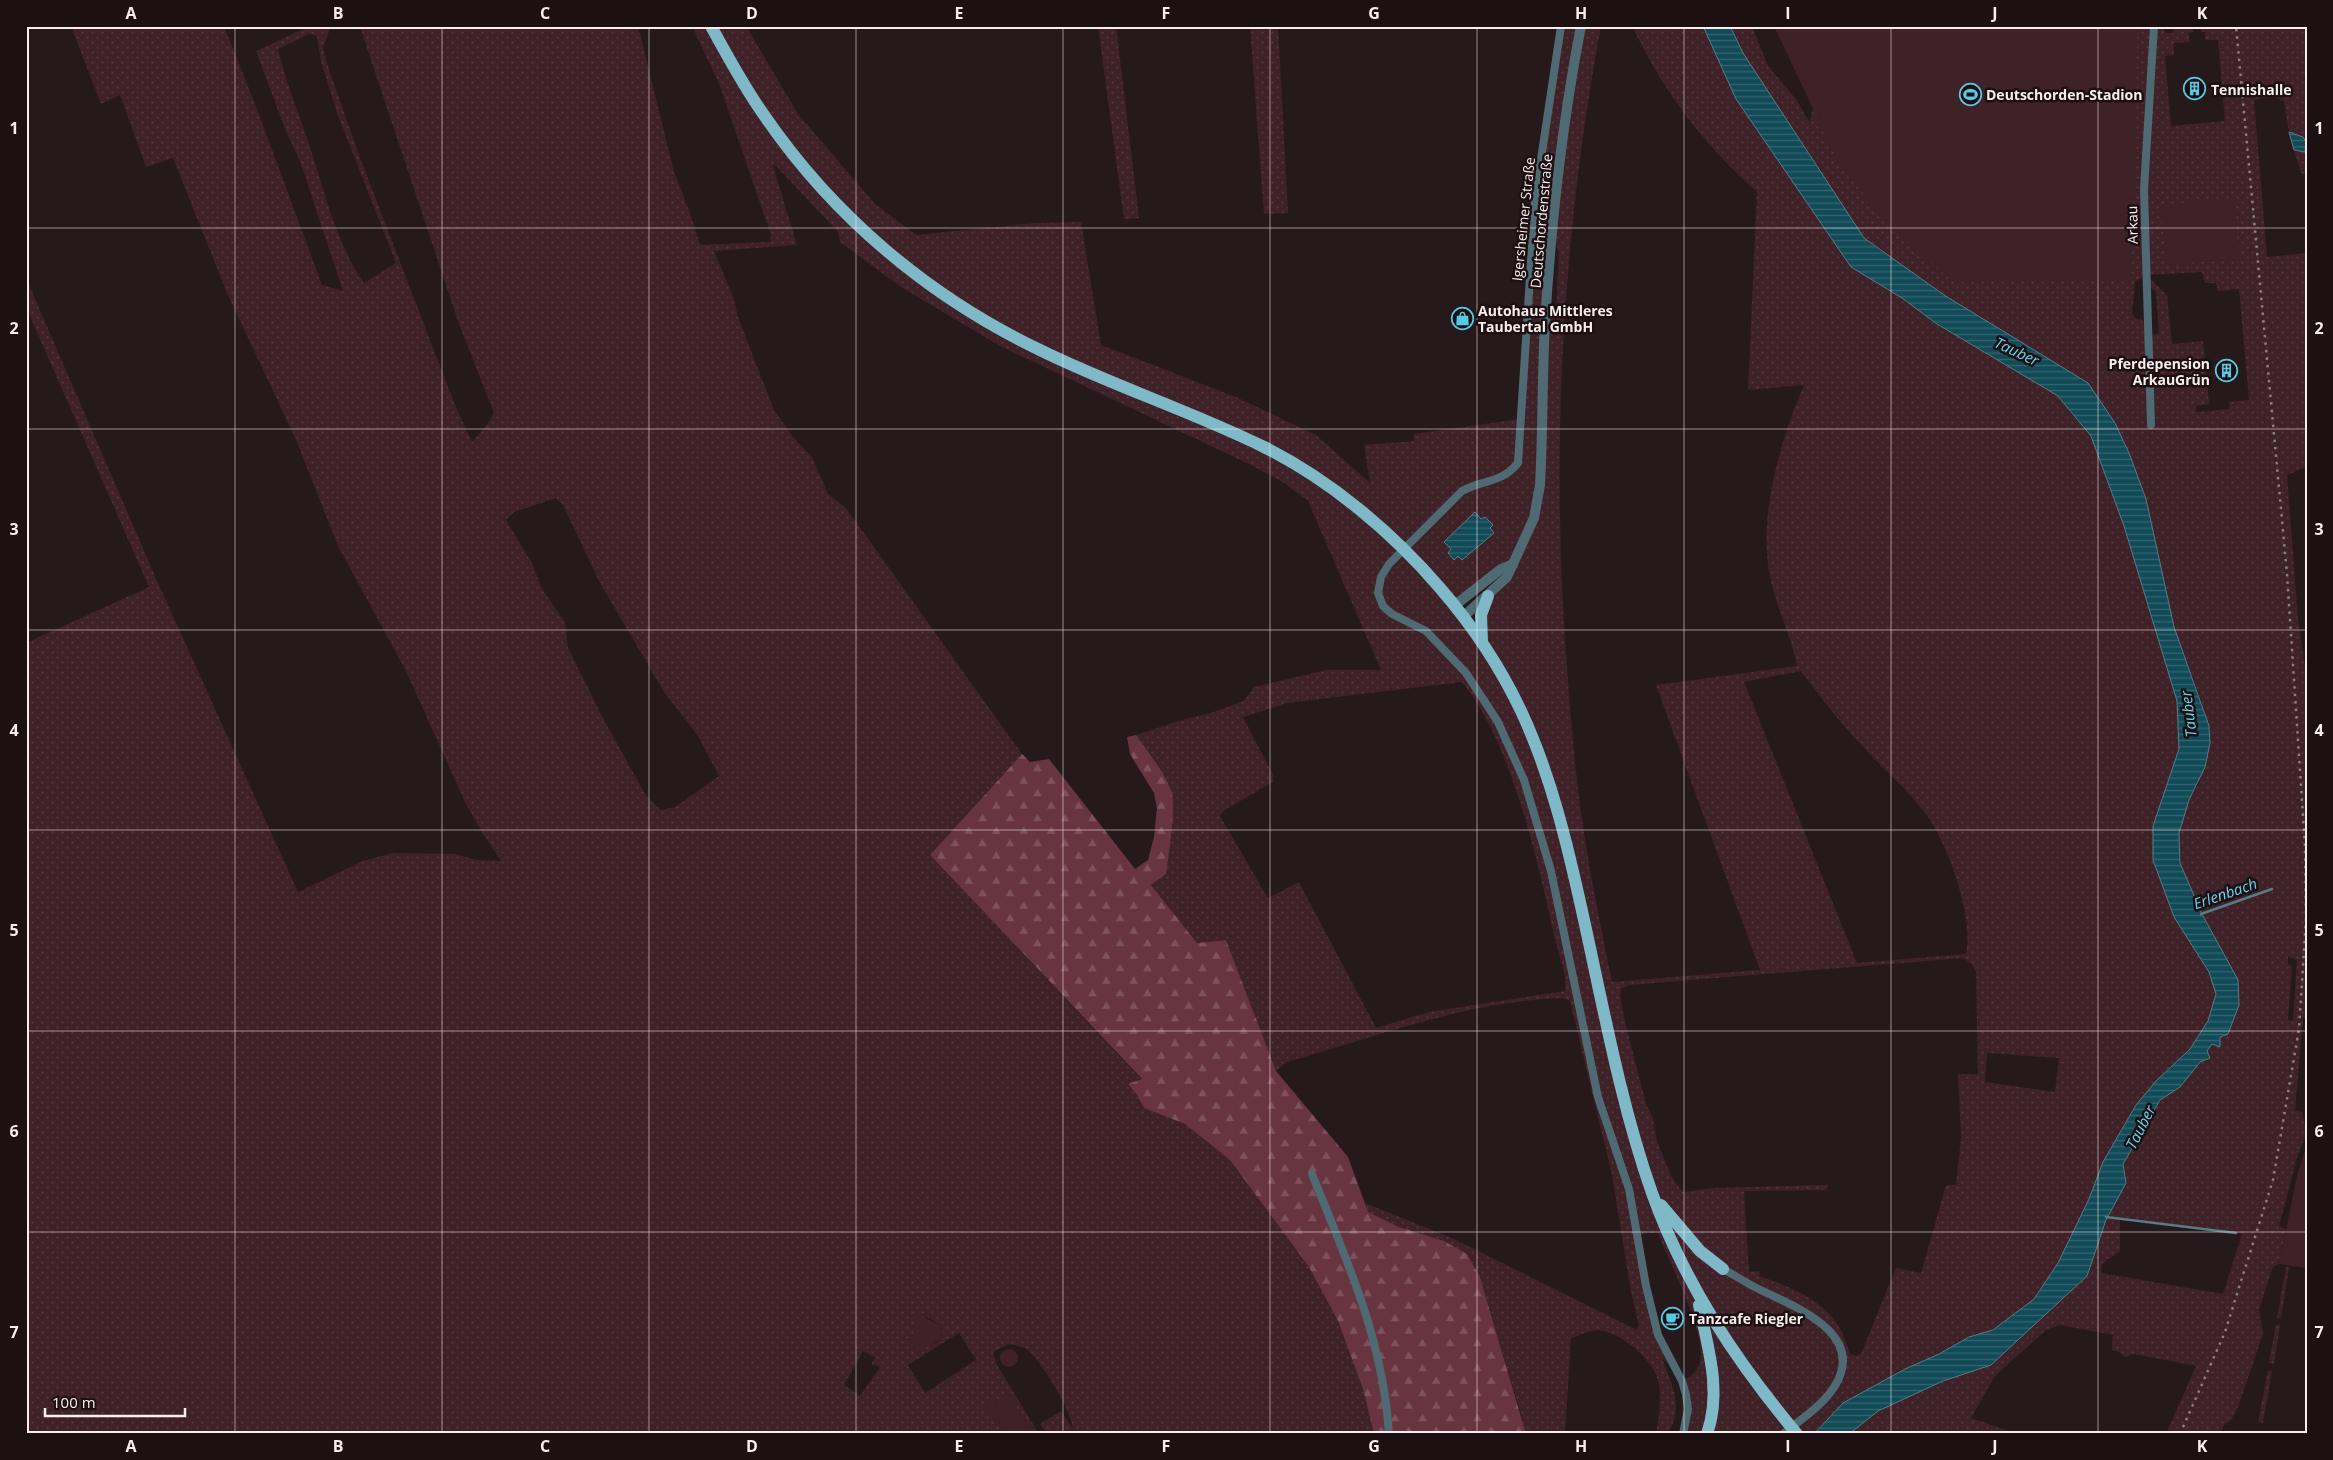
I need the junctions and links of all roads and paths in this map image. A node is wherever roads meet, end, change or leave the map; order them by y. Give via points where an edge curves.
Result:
1 (711, 26) edge
2 (1562, 26) edge
3 (1580, 26) edge
4 (2154, 26) edge
5 (2151, 424) dead end
6 (1513, 564) junction
7 (1488, 596) junction
8 (1454, 606) junction
9 (1463, 617) junction
10 (1482, 642) junction
11 (1312, 1174) dead end
12 (1653, 1194) junction
13 (1723, 1269) joint
14 (1698, 1295) junction
15 (1389, 1434) edge
16 (1683, 1434) edge
17 (1707, 1434) edge
18 (1783, 1434) edge
19 (1797, 1434) edge

1 - 8 main road via 764,116 820,187 859,227 934,288 969,312 1037,349 1267,448 1310,474 1396,542
2 - 16 street, Igersheimer Straße via 1535,199 1518,464 1510,473 1496,480 1462,491 1390,564 1381,577 1378,593 1383,606 1426,631 1466,673 1498,722 1524,780 1550,871 1598,1097 1629,1189 1658,1335 1686,1395 1688,1409
3 - 6 street, Deutschordenstraße via 1551,249 1540,486 1534,518
4 - 5 street, Arkau via 2144,189
6 - 7 street, Deutschordenstraße via 1507,577
6 - 8 street via 1501,569
7 - 9 street, Deutschordenstraße
7 - 10 main road via 1481,615
8 - 9 main road
9 - 10 main road
10 - 12 main road via 1521,712 1552,791 1569,852 1626,1106
11 - 15 street via 1364,1305 1385,1393
12 - 13 main road via 1700,1251
12 - 14 main road
13 - 18 street via 1808,1312 1823,1323 1838,1344 1842,1361 1836,1384 1810,1412
14 - 17 main road via 1714,1384
14 - 19 main road via 1737,1357

